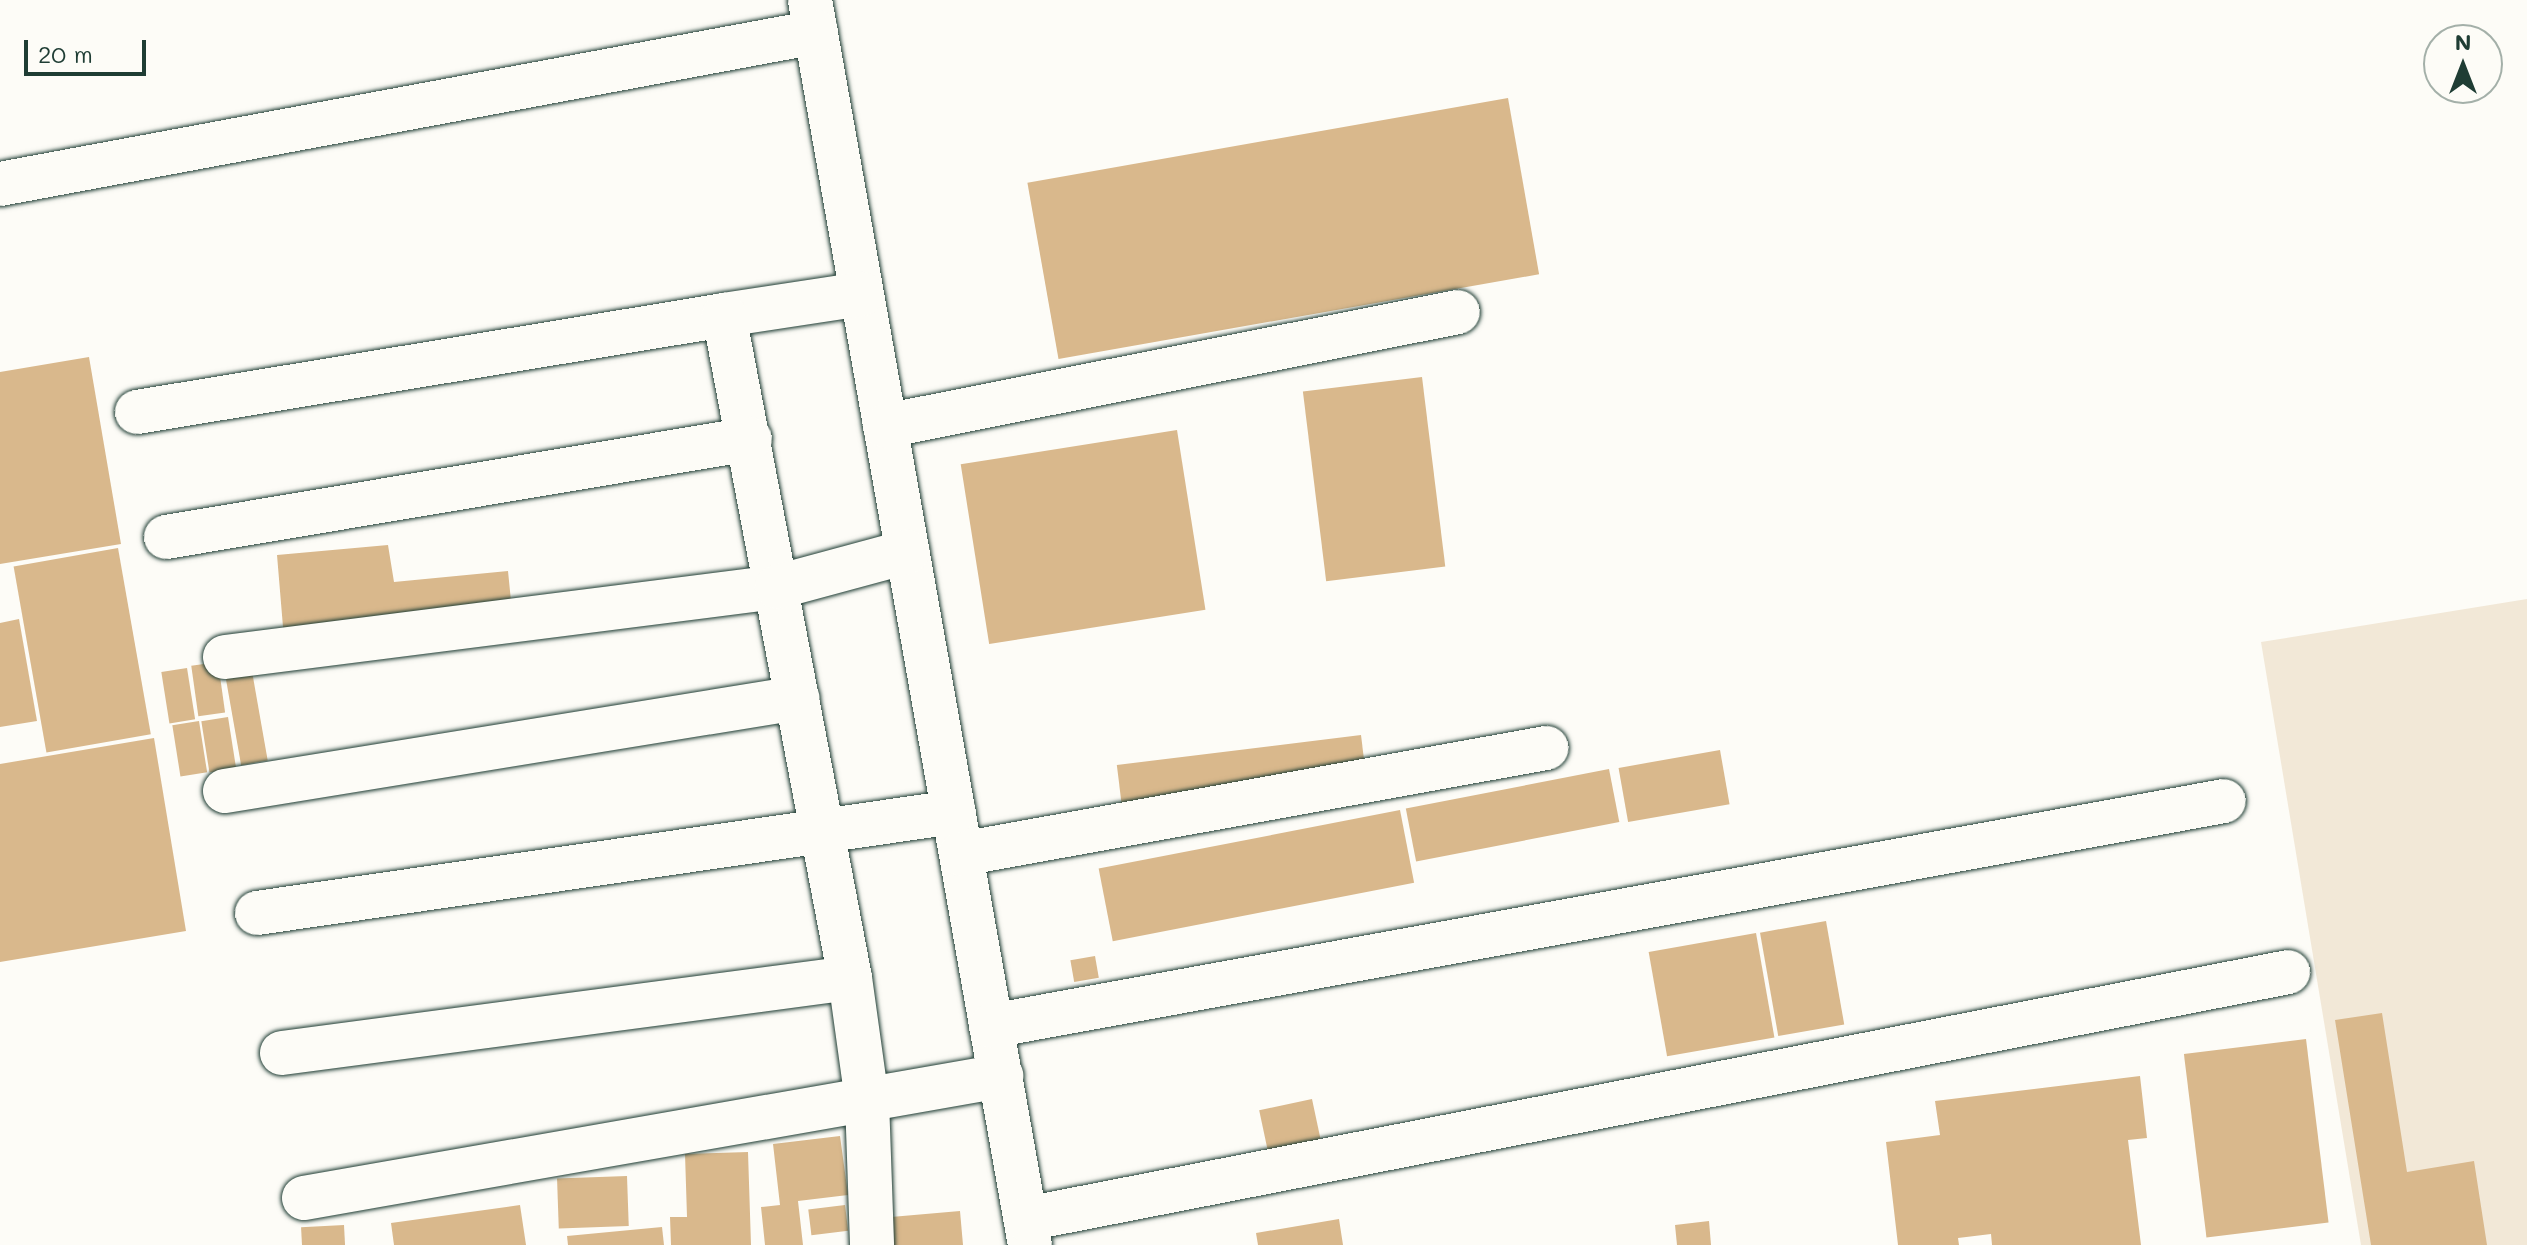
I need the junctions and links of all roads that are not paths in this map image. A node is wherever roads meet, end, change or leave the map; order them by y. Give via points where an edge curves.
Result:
1 (813, 16) edge
2 (0, 184) edge
3 (861, 294) junction
4 (1458, 312) dead end
5 (724, 315) junction
6 (137, 412) dead end
7 (885, 426) junction
8 (750, 439) junction
9 (166, 537) dead end
10 (907, 552) junction
11 (777, 587) junction
12 (225, 657) dead end
13 (797, 698) junction
14 (1546, 748) dead end
15 (225, 791) dead end
16 (2224, 801) dead end
17 (957, 833) junction
18 (823, 834) junction
19 (257, 913) dead end
20 (2288, 972) dead end
21 (850, 978) junction
22 (991, 1026) junction
23 (282, 1053) dead end
24 (1001, 1076) junction
25 (867, 1100) junction
26 (304, 1198) dead end
27 (1028, 1232) edge
28 (872, 1245) edge

1 - 2 street
1 - 3 street
3 - 5 street
3 - 7 street
4 - 7 street
5 - 6 street
5 - 8 street
7 - 10 street
8 - 9 street
8 - 11 street
10 - 11 street
10 - 17 street
11 - 12 street
11 - 13 street
13 - 15 street
13 - 18 street
14 - 17 street
16 - 22 street
17 - 18 street
17 - 22 street
18 - 19 street
18 - 21 street
20 - 27 street
21 - 23 street
21 - 25 street
22 - 24 street
24 - 25 street
24 - 27 street
25 - 26 street
25 - 28 street

